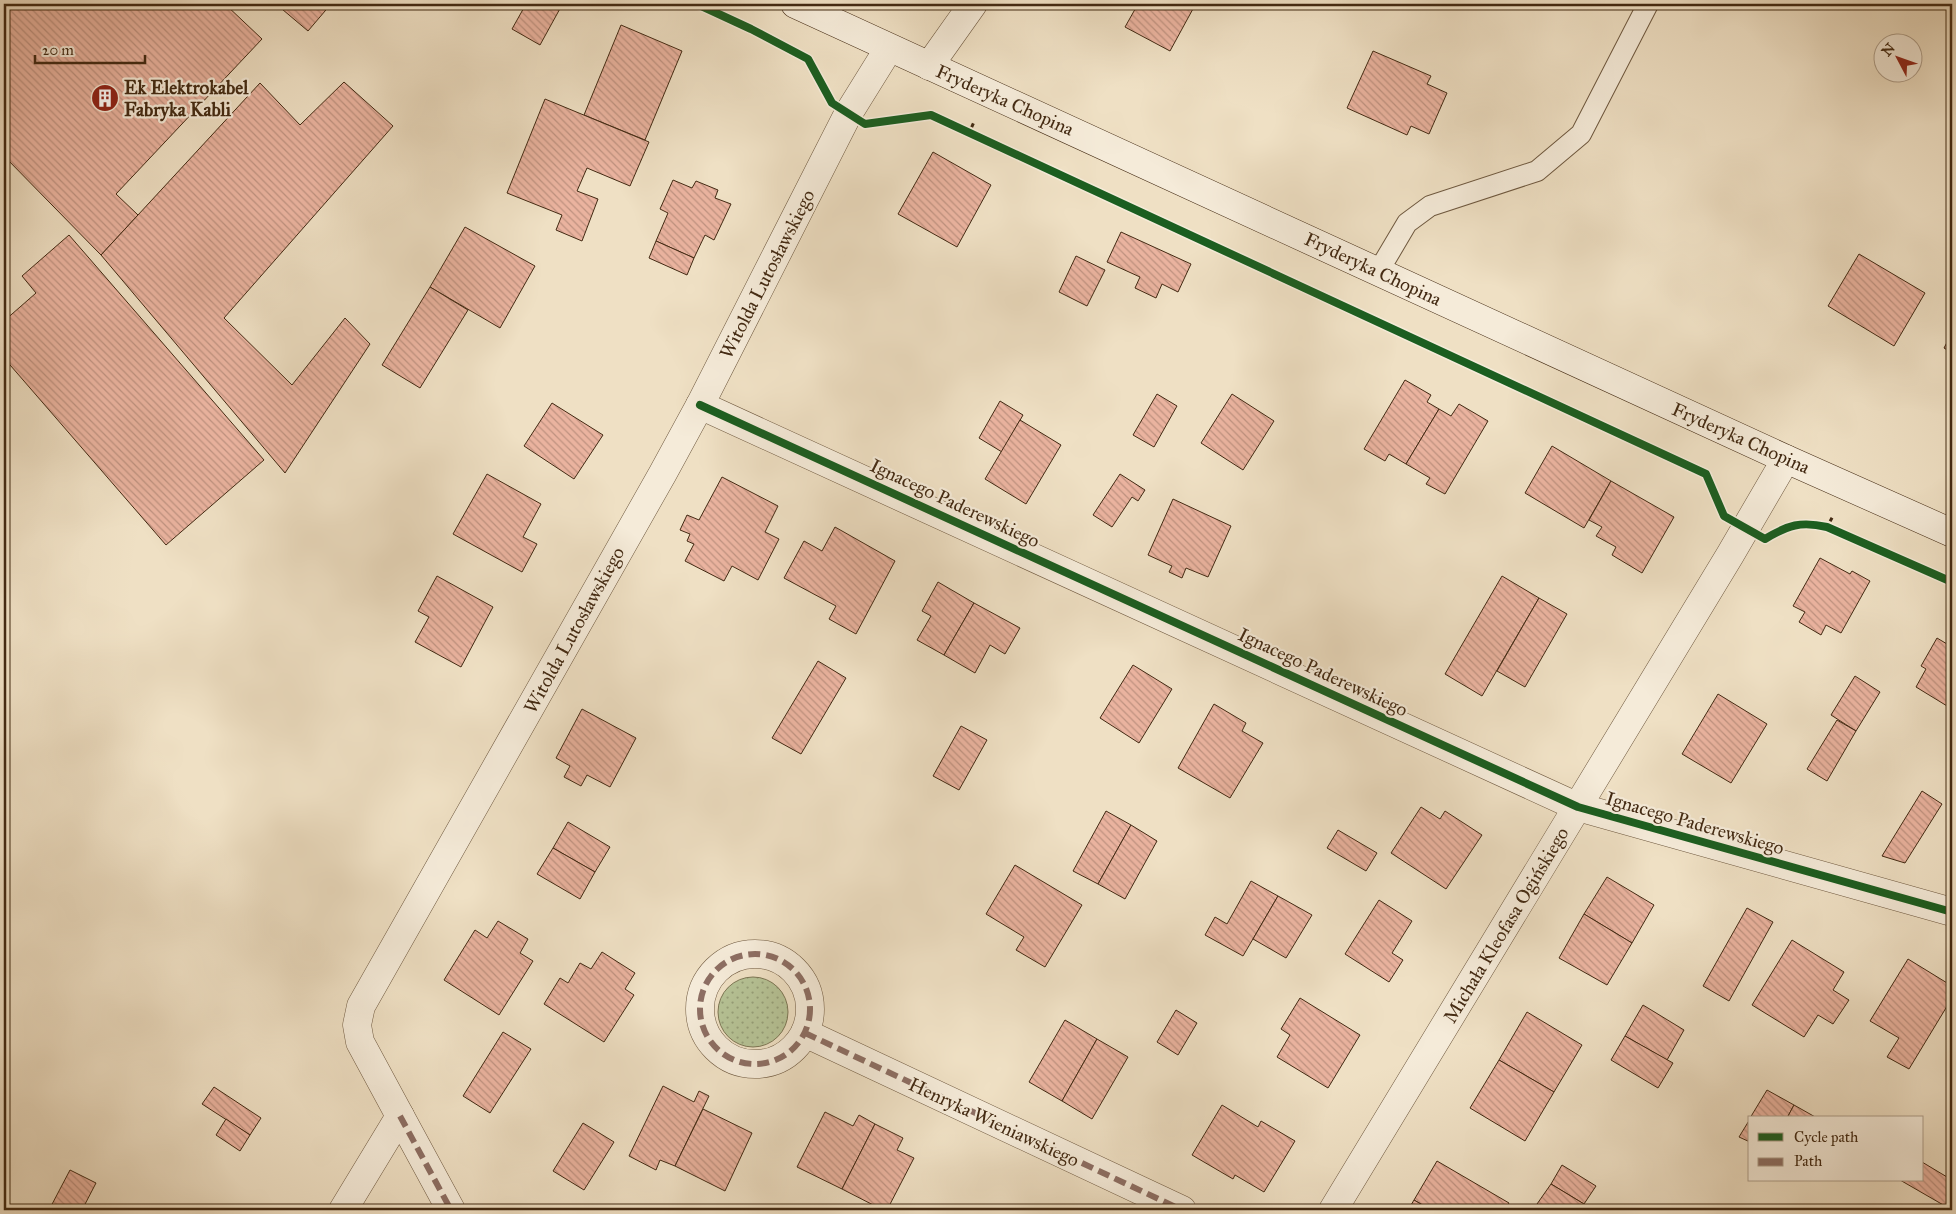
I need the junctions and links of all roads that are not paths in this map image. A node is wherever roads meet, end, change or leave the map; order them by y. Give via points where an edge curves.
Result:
1 (795, 4) edge
2 (973, 4) edge
3 (1648, 4) edge
4 (889, 48) junction
5 (929, 66) junction
6 (1378, 272) junction
7 (700, 405) junction
8 (1786, 459) junction
9 (1952, 533) edge
10 (1578, 807) junction
11 (1952, 912) edge
12 (805, 1033) junction
13 (400, 1116) junction
14 (343, 1210) edge
15 (452, 1210) edge
16 (1182, 1210) edge
17 (1333, 1210) edge

1 - 4 street, Fryderyka Chopina
2 - 5 street
3 - 6 lane via 1582,134 1537,171 1430,206 1407,223
4 - 5 street, Fryderyka Chopina
4 - 7 street, Witolda Lutosławskiego via 848,114
5 - 6 street, Fryderyka Chopina
6 - 8 street, Fryderyka Chopina
7 - 10 street, Ignacego Paderewskiego
7 - 13 street, Witolda Lutosławskiego via 361,1006 357,1025 360,1042
8 - 9 street, Fryderyka Chopina
8 - 10 street, Michała Kleofasa Ogińskiego
10 - 11 street, Ignacego Paderewskiego
10 - 17 street, Michała Kleofasa Ogińskiego
12 - 12 street via 810,1015 809,996 802,979 789,964 772,956 753,953 736,957 720,966 708,979 700,996 699,1014 703,1031 720,1052 744,1064 762,1064 780,1058 794,1048
12 - 16 street, Henryka Wieniawskiego
13 - 14 street
13 - 15 street, Witolda Lutosławskiego

